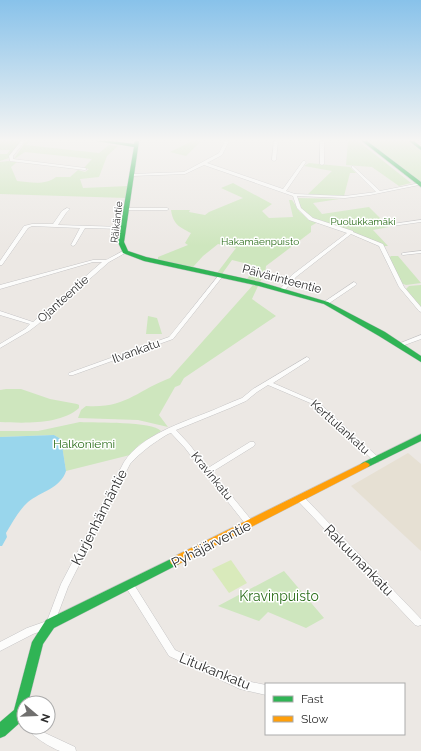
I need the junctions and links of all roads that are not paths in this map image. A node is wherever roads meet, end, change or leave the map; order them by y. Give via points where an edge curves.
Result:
1 (132, 176) edge
2 (241, 176) edge
3 (294, 176) edge
4 (362, 176) edge
5 (410, 176) edge
6 (420, 184) edge
7 (284, 191) junction
8 (379, 192) junction
9 (295, 195) junction
10 (68, 209) dead end
11 (127, 209) junction
12 (166, 209) dead end
13 (421, 221) edge
14 (55, 225) junction
15 (392, 225) dead end
16 (83, 227) junction
17 (123, 228) junction
18 (351, 232) junction
19 (73, 245) dead end
20 (125, 252) junction
21 (421, 252) edge
22 (403, 254) dead end
23 (107, 261) junction
24 (0, 264) edge
25 (221, 276) junction
26 (354, 284) dead end
27 (0, 287) edge
28 (282, 290) junction
29 (326, 303) junction
30 (421, 310) edge
31 (0, 313) edge
32 (35, 324) junction
33 (421, 337) edge
34 (400, 345) junction
35 (0, 346) edge
36 (307, 359) dead end
37 (421, 360) edge
38 (71, 374) dead end
39 (270, 384) junction
40 (172, 430) junction
41 (421, 437) edge
42 (252, 444) dead end
43 (377, 460) junction
44 (208, 472) junction
45 (301, 499) junction
46 (250, 524) junction
47 (130, 586) junction
48 (418, 622) dead end
49 (50, 624) junction
50 (0, 647) edge
51 (265, 690) edge
52 (26, 695) edge
53 (16, 721) edge
54 (0, 730) edge
55 (41, 735) edge
56 (71, 751) edge

1 - 11 main road, Räikäntie
2 - 7 street
3 - 7 street
4 - 8 street
5 - 6 main road
6 - 8 street
7 - 9 street
8 - 9 street via 341,197
9 - 18 street via 299,208 306,216
10 - 14 street
11 - 12 street
11 - 17 main road, Räikäntie
13 - 15 street
14 - 16 street
14 - 24 street via 26,227
16 - 17 street
16 - 19 street
17 - 20 main road, Räikäntie via 121,242
18 - 28 street via 294,276
18 - 30 street via 381,245 402,287
20 - 23 street, Ojanteentie
20 - 25 main road, Päivärinteentie via 144,259
21 - 22 street
23 - 27 street via 93,261
23 - 32 street, Ojanteentie
25 - 28 main road, Päivärinteentie
25 - 38 street, Ilvankatu via 171,338
26 - 29 street
28 - 29 main road, Päivärinteentie
29 - 34 main road, Päivärinteentie
31 - 32 street
32 - 35 street, Ojanteentie
33 - 34 street
34 - 37 main road, Päivärinteentie
36 - 39 street
39 - 40 street via 256,390 244,400
39 - 43 street, Kerttulankatu via 317,404
40 - 44 street, Kravinkatu
40 - 49 street, Kurjenhännäntie via 138,448 127,462 64,587
41 - 43 main road, Pyhäjärventie
42 - 44 street
43 - 45 main road, Pyhäjärventie
44 - 46 street, Kravinkatu
45 - 46 main road, Pyhäjärventie
45 - 48 street, Rakuunankatu
46 - 47 main road, Pyhäjärventie
47 - 49 main road, Pyhäjärventie
47 - 51 street, Litukankatu via 172,653 240,684
49 - 50 street, Pyhäjärventie
49 - 52 main road via 38,642
53 - 54 main road
55 - 56 street

